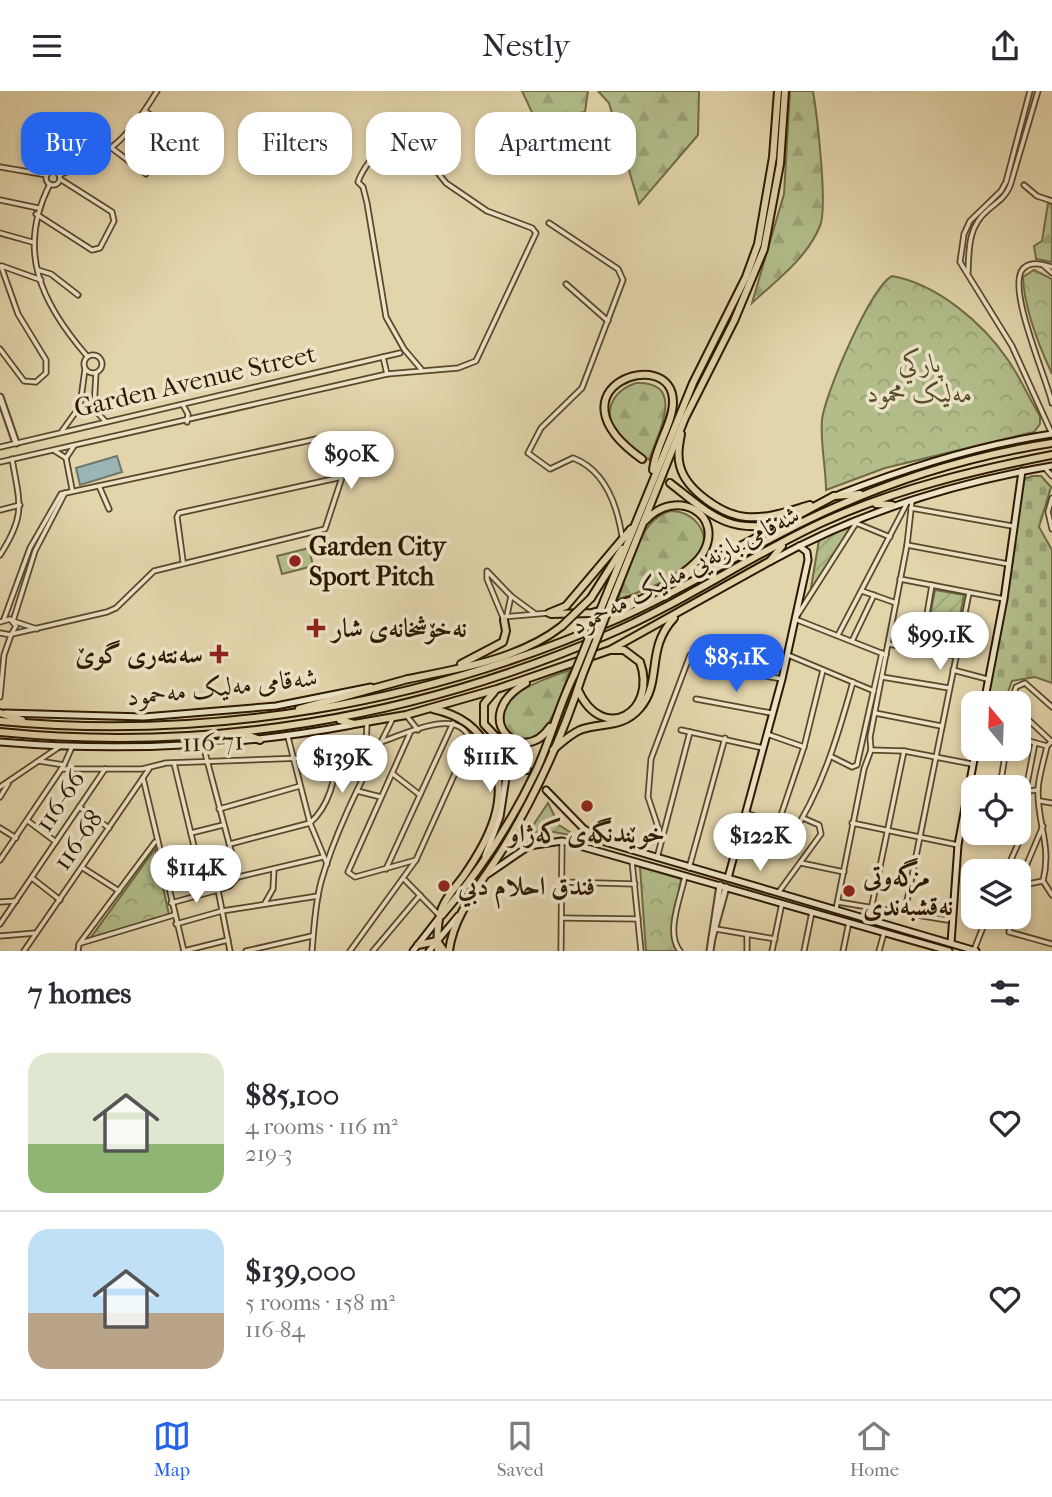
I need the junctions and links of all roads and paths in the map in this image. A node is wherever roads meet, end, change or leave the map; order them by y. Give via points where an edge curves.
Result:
1 (157, 91) edge
2 (778, 91) edge
3 (785, 91) edge
4 (1030, 91) edge
5 (1038, 91) edge
6 (145, 111) joint
7 (113, 149) junction
8 (125, 158) edge
9 (0, 167) edge
10 (21, 171) edge
11 (47, 175) edge
12 (59, 177) junction
13 (50, 184) junction
14 (1024, 184) dead end
15 (0, 201) edge
16 (1052, 201) edge
17 (38, 208) junction
18 (36, 214) junction
19 (549, 223) dead end
20 (0, 233) edge
21 (32, 242) junction
22 (1042, 265) junction
23 (1, 266) edge
24 (1052, 267) edge
25 (38, 270) junction
26 (1052, 273) edge
27 (968, 274) junction
28 (41, 280) junction
29 (566, 284) dead end
30 (78, 295) dead end
31 (608, 321) junction
32 (0, 349) edge
33 (400, 353) dead end
34 (87, 356) junction
35 (383, 356) junction
36 (85, 369) junction
37 (421, 369) junction
38 (96, 372) junction
39 (387, 374) junction
40 (696, 384) junction
41 (0, 397) edge
42 (1052, 403) edge
43 (183, 405) junction
44 (685, 418) junction
45 (106, 422) junction
46 (187, 422) junction
47 (60, 432) junction
48 (1052, 434) edge
49 (16, 443) junction
50 (1052, 443) edge
51 (75, 445) junction
52 (0, 447) edge
53 (53, 451) junction
54 (1052, 455) edge
55 (12, 459) junction
56 (66, 459) junction
57 (642, 459) tunnel mouth
58 (1024, 461) junction
59 (0, 462) edge
60 (1052, 465) edge
61 (1044, 467) junction
62 (1022, 471) junction
63 (1052, 476) edge
64 (342, 477) junction
65 (653, 478) junction
66 (670, 484) tunnel mouth
67 (99, 486) junction
68 (72, 490) junction
69 (865, 493) junction
70 (834, 496) junction
71 (1052, 498) edge
72 (910, 500) junction
73 (871, 504) junction
74 (20, 505) junction
75 (892, 505) junction
76 (911, 508) junction
77 (109, 509) dead end
78 (0, 510) edge
79 (858, 521) junction
80 (786, 522) junction
81 (638, 525) junction
82 (1013, 526) junction
83 (1052, 529) edge
84 (890, 537) junction
85 (625, 540) junction
86 (785, 542) junction
87 (907, 545) junction
88 (799, 546) junction
89 (33, 549) junction
90 (0, 555) edge
91 (183, 561) junction
92 (770, 561) junction
93 (1009, 564) junction
94 (900, 579) junction
95 (932, 585) junction
96 (666, 587) junction
97 (862, 591) junction
98 (969, 593) junction
99 (652, 594) junction
100 (874, 595) junction
101 (510, 597) junction
102 (1004, 599) junction
103 (607, 602) junction
104 (896, 603) junction
105 (534, 613) junction
106 (549, 613) junction
107 (676, 616) junction
108 (505, 617) junction
109 (795, 619) junction
110 (2, 620) edge
111 (13, 621) junction
112 (598, 627) junction
113 (37, 629) junction
114 (0, 633) edge
115 (12, 635) junction
116 (838, 635) junction
117 (596, 639) junction
118 (852, 641) junction
119 (888, 644) junction
120 (610, 650) junction
121 (920, 650) junction
122 (884, 654) junction
123 (690, 655) dead end
124 (788, 655) junction
125 (956, 656) junction
126 (721, 668) dead end
127 (823, 670) junction
128 (953, 670) junction
129 (450, 671) junction
130 (539, 675) junction
131 (881, 677) junction
132 (408, 679) junction
133 (782, 679) junction
134 (988, 679) junction
135 (853, 682) junction
136 (949, 688) junction
137 (497, 689) junction
138 (578, 690) junction
139 (874, 691) junction
140 (986, 691) edge
141 (1015, 691) edge
142 (0, 697) edge
143 (696, 699) dead end
144 (1052, 707) edge
145 (431, 708) junction
146 (0, 713) edge
147 (771, 713) junction
148 (875, 713) junction
149 (283, 714) junction
150 (406, 715) junction
151 (557, 717) junction
152 (393, 718) junction
153 (0, 720) edge
154 (338, 720) junction
155 (367, 723) junction
156 (453, 723) junction
157 (1031, 723) edge
158 (37, 724) junction
159 (354, 724) junction
160 (942, 726) junction
161 (418, 730) junction
162 (681, 730) dead end
163 (690, 731) junction
164 (0, 732) edge
165 (240, 733) junction
166 (410, 733) junction
167 (766, 733) junction
168 (288, 737) junction
169 (725, 738) junction
170 (260, 740) junction
171 (0, 742) edge
172 (381, 742) junction
173 (1031, 742) edge
174 (1052, 742) edge
175 (1035, 743) junction
176 (203, 745) junction
177 (1047, 746) junction
178 (60, 747) junction
179 (72, 747) junction
180 (804, 747) junction
181 (365, 748) junction
182 (763, 748) junction
183 (871, 750) junction
184 (552, 751) junction
185 (904, 751) junction
186 (336, 753) junction
187 (832, 757) junction
188 (935, 757) junction
189 (293, 759) junction
190 (38, 761) junction
191 (975, 761) edge
192 (206, 762) junction
193 (174, 763) junction
194 (974, 765) junction
195 (63, 767) junction
196 (150, 767) junction
197 (105, 769) junction
198 (528, 771) joint
199 (365, 773) junction
200 (393, 773) junction
201 (1029, 775) edge
202 (143, 778) junction
203 (10, 781) junction
204 (300, 786) junction
205 (0, 787) edge
206 (1031, 789) edge
207 (546, 790) dead end
208 (1038, 790) junction
209 (358, 791) junction
210 (420, 795) junction
211 (0, 797) edge
212 (381, 797) junction
213 (1040, 801) junction
214 (1052, 803) edge
215 (79, 807) junction
216 (219, 809) junction
217 (745, 812) junction
218 (803, 818) junction
219 (28, 821) junction
220 (310, 823) junction
221 (852, 823) junction
222 (223, 824) junction
223 (778, 824) junction
224 (1044, 824) junction
225 (0, 828) edge
226 (110, 828) junction
227 (888, 830) junction
228 (191, 833) junction
229 (591, 835) junction
230 (920, 837) junction
231 (16, 838) junction
232 (662, 839) junction
233 (156, 841) junction
234 (562, 841) junction
235 (56, 842) junction
236 (230, 844) junction
237 (958, 845) junction
238 (583, 846) junction
239 (323, 857) junction
240 (657, 858) junction
241 (631, 859) junction
242 (1029, 859) edge
243 (0, 860) edge
244 (416, 860) junction
245 (801, 863) junction
246 (327, 864) junction
247 (689, 867) junction
248 (83, 868) junction
249 (480, 868) junction
250 (274, 869) junction
251 (386, 869) junction
252 (844, 872) junction
253 (685, 874) junction
254 (486, 876) junction
255 (238, 877) junction
256 (32, 878) junction
257 (727, 878) junction
258 (405, 880) junction
259 (1043, 881) junction
260 (562, 882) junction
261 (748, 883) junction
262 (1031, 883) edge
263 (635, 884) junction
264 (723, 886) junction
265 (218, 890) junction
266 (768, 890) junction
267 (119, 891) junction
268 (745, 891) junction
269 (205, 892) junction
270 (778, 893) junction
271 (420, 895) junction
272 (1052, 895) edge
273 (318, 896) junction
274 (766, 898) junction
275 (60, 900) junction
276 (16, 901) junction
277 (0, 902) edge
278 (838, 902) junction
279 (171, 903) junction
280 (265, 903) junction
281 (782, 903) junction
282 (954, 904) junction
283 (872, 905) junction
284 (222, 911) junction
285 (835, 911) junction
286 (905, 911) junction
287 (812, 912) junction
288 (174, 915) junction
289 (458, 916) junction
290 (440, 917) junction
291 (562, 918) junction
292 (638, 919) junction
293 (850, 922) junction
294 (0, 924) edge
295 (176, 924) junction
296 (716, 929) junction
297 (983, 929) edge
298 (1010, 929) edge
299 (884, 932) junction
300 (36, 933) junction
301 (313, 935) junction
302 (747, 935) junction
303 (0, 936) edge
304 (712, 938) junction
305 (775, 939) junction
306 (228, 940) junction
307 (437, 941) junction
308 (918, 942) junction
309 (951, 943) junction
310 (79, 944) junction
311 (1052, 944) edge
312 (416, 948) edge
313 (677, 949) edge
314 (374, 950) edge
315 (24, 951) edge
316 (78, 951) edge
317 (184, 951) edge
318 (230, 951) edge
319 (246, 951) edge
320 (312, 951) edge
321 (351, 951) edge
322 (429, 951) edge
323 (438, 951) edge
324 (444, 951) edge
325 (449, 951) edge
326 (561, 951) edge
327 (641, 951) edge
328 (710, 951) edge
329 (747, 951) edge
330 (772, 951) edge
331 (804, 951) edge
332 (843, 951) edge
333 (879, 951) edge
334 (916, 951) edge
335 (949, 951) edge
336 (975, 951) edge

1 - 6 street
2 - 40 main road via 773,157 758,244
3 - 40 main road via 779,164 764,249 734,321
4 - 27 street via 1006,182 970,221 964,234 960,262
5 - 27 street via 1006,195 973,229
6 - 7 street
7 - 8 street
7 - 12 street
9 - 10 street
11 - 13 street
12 - 13 street via 56,184
12 - 18 street via 113,213 114,221 100,248 92,250
13 - 17 street
14 - 16 street via 1037,196
15 - 17 street
17 - 18 street
18 - 21 street
19 - 31 street via 622,274
20 - 21 street
21 - 25 street
22 - 24 street
22 - 26 street
22 - 42 street via 1025,267 1017,285
23 - 28 street
23 - 32 street via 18,314 46,360 46,373 36,382 24,381
25 - 28 street
25 - 30 street
27 - 48 street via 1012,346
28 - 34 street via 61,323
29 - 31 street
31 - 85 street via 582,388 541,428 528,453 550,469 573,458 588,466 608,489
33 - 35 street, Garden Avenue Street
34 - 36 street
34 - 38 street via 101,359
35 - 39 street
35 - 43 street, Garden Avenue Street
36 - 38 street
36 - 47 street via 80,406
37 - 37 street, Garden Avenue Street via 458,368 476,361 536,233 487,211 446,183 404,136 389,141 358,182 367,204 386,317
37 - 39 street, Garden Avenue Street
38 - 45 street via 94,409
39 - 46 street, Garden Avenue Street
40 - 44 main road
40 - 65 main road
41 - 49 main road
43 - 45 street, Garden Avenue Street
43 - 46 street
44 - 70 main road via 678,457 682,472 694,488 724,511 767,517
44 - 81 main road
45 - 47 street, Garden Avenue Street
46 - 51 street, Garden Avenue Street
47 - 49 street, Garden Avenue Street
48 - 70 main road via 931,461
49 - 52 street, Garden Avenue Street
50 - 69 main road, شەقامی بازنەیی مەلیک مەحمود via 964,462
51 - 53 street, Garden Avenue Street
51 - 56 street
53 - 55 street, Garden Avenue Street
53 - 56 street
54 - 58 main road, شەقامی بازنەیی مەلیک مەحمود
55 - 59 street, Garden Avenue Street
55 - 74 street
56 - 68 street
57 - 65 main road via 612,434 605,408 611,388 645,374 661,380 673,398 654,458
58 - 62 street
58 - 73 main road, شەقامی بازنەیی مەلیک مەحمود
60 - 61 main road
61 - 62 main road
61 - 63 street
62 - 72 main road
62 - 82 main road
64 - 67 street via 351,449 338,434
64 - 91 street via 324,529
64 - 91 street via 179,513
65 - 81 main road
66 - 80 main road via 732,525 751,528
67 - 68 street
67 - 77 street
68 - 89 street via 65,493
69 - 70 main road
69 - 112 main road, شەقامی بازنەیی مەلیک مەحمود
70 - 80 main road
71 - 83 street via 1048,512
72 - 75 main road
72 - 76 street
72 - 84 street
73 - 75 main road
73 - 86 main road, شەقامی بازنەیی مەلیک مەحمود
74 - 78 street
74 - 90 street via 17,528
75 - 79 main road
76 - 82 street
76 - 87 street
79 - 84 street
79 - 88 main road
79 - 109 street
80 - 96 main road
81 - 85 main road
81 - 96 main road via 674,504 691,507 706,525 703,553
81 - 103 main road
82 - 93 main road
84 - 97 street
85 - 103 main road
85 - 106 main road via 566,606
85 - 129 main road, شەقامی مەلیک مەحمود, bridge via 591,598 562,626 515,651
86 - 92 main road
86 - 117 main road, شەقامی بازنەیی مەلیک مەحمود
87 - 93 street
87 - 94 street
88 - 92 main road
88 - 109 main road via 808,557
89 - 110 street
89 - 111 street
91 - 113 street via 154,571 116,608 96,617
92 - 107 main road
93 - 102 main road
94 - 95 street
94 - 104 street
95 - 98 street
95 - 121 street
96 - 99 main road
97 - 100 street
97 - 116 street
98 - 102 street
98 - 125 street
99 - 106 main road via 592,613
99 - 112 main road
100 - 104 street
100 - 118 street
101 - 105 street
101 - 108 street
101 - 108 street via 491,572 486,572
102 - 134 main road
103 - 117 main road, bridge
103 - 151 main road, bridge
104 - 119 street
105 - 106 street
105 - 108 street
107 - 120 main road
107 - 184 main road via 660,636 652,688 631,718 581,730
108 - 129 main road via 506,635 501,643
109 - 116 street
109 - 124 main road
110 - 111 street
111 - 113 street
111 - 115 street via 16,629
112 - 149 main road, شەقامی بازنەیی مەلیک مەحمود via 455,678
113 - 115 street
114 - 115 street
115 - 142 street via 4,655
116 - 118 street
117 - 138 main road, bridge
117 - 154 main road, شەقامی بازنەیی مەلیک مەحمود via 459,689
118 - 122 street
119 - 121 street
119 - 122 street
120 - 130 main road
120 - 138 main road via 624,650 640,662 645,686 636,706 626,715 608,720 588,708
121 - 125 street
122 - 131 street
122 - 139 street
123 - 232 street via 651,759 648,797
124 - 127 street
124 - 133 main road
125 - 128 street
126 - 133 street
127 - 135 street
127 - 180 street
128 - 134 street
128 - 136 street
129 - 132 main road, شەقامی مەلیک مەحمود
130 - 137 main road
130 - 151 main road via 503,701 498,716 503,732 517,742 531,742 547,732
131 - 136 street
131 - 148 street
132 - 146 main road, شەقامی مەلیک مەحمود via 238,710 113,717
132 - 149 main road
133 - 147 main road
134 - 140 main road
135 - 139 street
135 - 187 street
136 - 160 street
137 - 145 main road
137 - 198 main road via 484,704 484,724
138 - 184 main road
139 - 187 street via 857,765
141 - 144 street via 1025,683
143 - 147 street
145 - 150 main road
145 - 290 main road via 455,715 475,729 493,758 500,783 487,840
146 - 158 main road
147 - 167 main road
148 - 160 street
148 - 183 street
149 - 158 main road, شەقامی بازنەیی مەلیک مەحمود via 175,726
150 - 152 main road
150 - 161 street
151 - 249 main road via 534,776
152 - 155 main road
152 - 172 street
153 - 158 main road, شەقامی بازنەیی مەلیک مەحمود
154 - 159 main road
154 - 165 main road, شەقامی بازنەیی مەلیک مەحمود
155 - 159 main road
155 - 181 street
156 - 161 street
156 - 210 street
156 - 244 street via 469,736 469,743
157 - 174 street
159 - 168 main road
160 - 188 street
161 - 166 street
162 - 163 street
163 - 169 street
163 - 232 street
164 - 165 main road, شەقامی بازنەیی مەلیک مەحمود via 139,739
165 - 170 main road
166 - 172 street
166 - 200 street
167 - 180 street
167 - 182 main road
168 - 170 main road
168 - 189 street
169 - 182 street
169 - 247 street
170 - 176 main road
171 - 178 main road
172 - 199 street
173 - 175 street
174 - 177 street
175 - 177 street
175 - 201 street
176 - 179 main road
176 - 192 street
177 - 208 street
178 - 179 main road
178 - 190 street
179 - 195 street
180 - 223 street
181 - 186 street, 116-71
181 - 199 street
182 - 217 main road
183 - 185 street
183 - 221 street
184 - 254 main road
185 - 188 street
185 - 227 street
186 - 189 street, 116-71
186 - 220 street via 329,796
187 - 218 street
188 - 194 street
188 - 230 street
189 - 192 street, 116-71
189 - 204 street
190 - 195 street, 116-71
190 - 203 street
191 - 194 main road
192 - 193 street, 116-71
192 - 216 street
193 - 196 street, 116-71
193 - 228 street
194 - 237 main road
195 - 197 street, 116-71
195 - 219 street
196 - 197 street, 116-71
196 - 202 street, 116-68
197 - 215 street, 116-66
198 - 249 main road via 514,770 506,778 500,817
199 - 209 street
200 - 210 street
200 - 212 street
202 - 226 street, 116-68
202 - 233 street
203 - 205 street
203 - 211 street
204 - 216 street
204 - 220 street
206 - 208 street
207 - 229 main road
208 - 213 street
209 - 212 street
209 - 246 street
210 - 251 street
212 - 251 street via 348,869 352,876
213 - 214 street
213 - 224 street
215 - 226 street
215 - 235 street, 116-66
216 - 222 street
217 - 223 street
217 - 257 main road
218 - 223 street via 786,841
218 - 245 street via 819,825 821,834
219 - 231 street
219 - 235 street
220 - 236 street
220 - 239 street
221 - 227 street
221 - 252 street
222 - 228 street
222 - 236 street
224 - 242 street
224 - 259 street via 1049,864
225 - 231 street
226 - 248 street, 116-68
227 - 230 street
227 - 283 street
228 - 269 street
229 - 238 main road via 582,836
229 - 240 main road
230 - 237 street
230 - 286 street
231 - 243 street
232 - 240 street
233 - 267 street
233 - 279 street
234 - 238 main road
234 - 254 main road via 529,846
234 - 260 street
235 - 256 street, 116-66
236 - 255 street
237 - 282 main road
238 - 241 main road
239 - 246 street
239 - 250 street
240 - 247 main road
241 - 253 main road
241 - 263 street
244 - 251 street
244 - 258 street
245 - 252 street
245 - 270 street
246 - 273 street
247 - 257 main road
248 - 267 street
248 - 275 street, 116-68
249 - 290 main road
250 - 255 street
250 - 280 street via 273,889
252 - 278 street
253 - 264 main road
253 - 313 street via 673,933
254 - 289 main road
255 - 265 street
256 - 275 street
256 - 276 street, 116-66
257 - 261 main road
258 - 271 street
258 - 321 street
259 - 262 street
259 - 272 street
260 - 263 street
260 - 291 street
261 - 266 main road
261 - 268 main road via 750,888
263 - 292 street
264 - 268 main road
264 - 296 main road
264 - 304 main road
265 - 269 street
265 - 284 street
266 - 270 main road
266 - 274 main road via 763,893
267 - 310 street
268 - 274 main road
269 - 279 street
270 - 285 main road
271 - 290 street
271 - 314 street
273 - 280 street
273 - 301 street
274 - 281 main road
275 - 300 street, 116-68
276 - 277 street
276 - 294 street, 116-66
278 - 283 street
278 - 285 street
279 - 288 street
280 - 284 street
281 - 287 main road
281 - 305 street
282 - 286 street via 947,920
282 - 309 main road
283 - 286 street
284 - 295 street
284 - 306 street
285 - 309 main road
287 - 293 main road
287 - 331 street
288 - 295 street
288 - 310 street
289 - 307 main road
289 - 325 main road
290 - 307 main road
290 - 312 main road
291 - 292 street
291 - 326 street
292 - 327 street
293 - 299 main road
293 - 332 street
295 - 317 street
296 - 302 street
296 - 304 main road
297 - 336 street
298 - 311 street
299 - 308 main road
299 - 333 street
300 - 303 street
300 - 315 street, 116-68
301 - 319 street
301 - 320 street
302 - 305 street
302 - 329 street
304 - 328 main road
305 - 330 street
306 - 317 street
306 - 318 street
307 - 312 main road
307 - 322 main road
307 - 323 main road
307 - 324 main road
308 - 334 street
308 - 335 main road
309 - 336 main road
310 - 316 street

